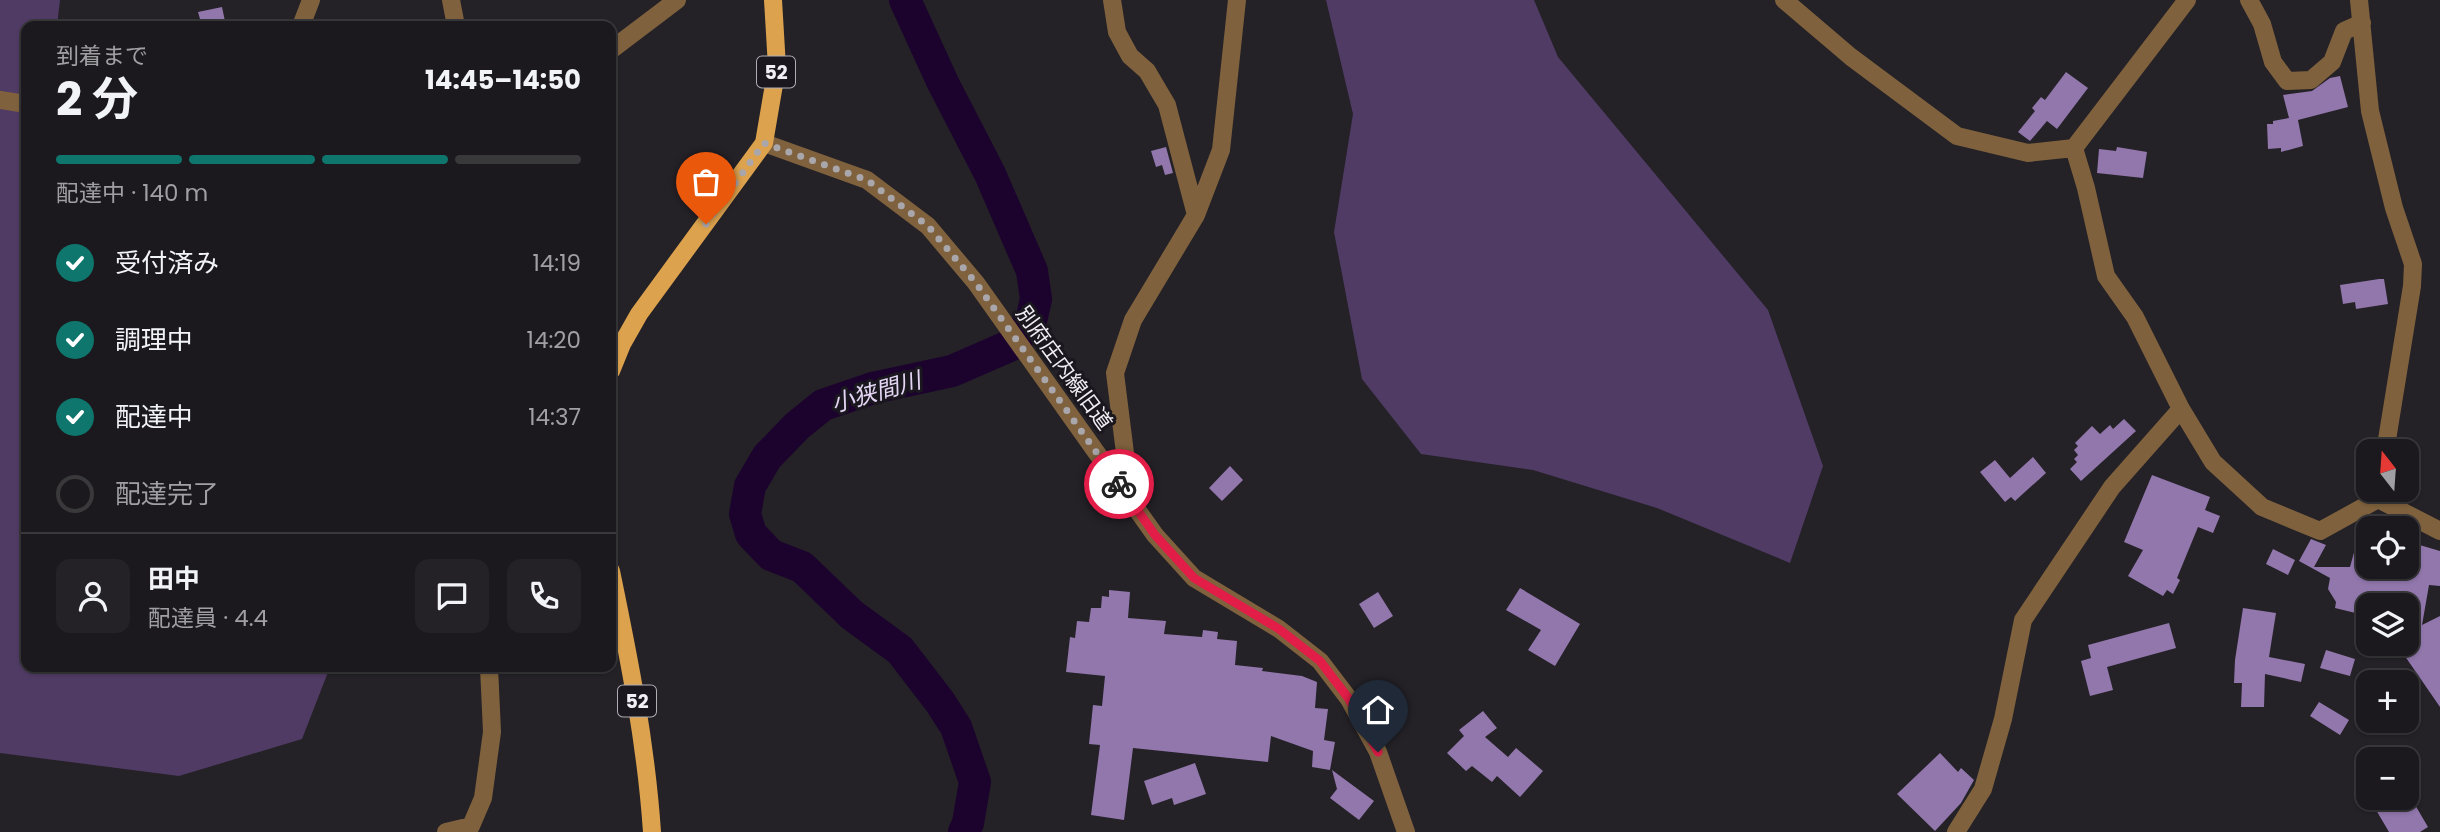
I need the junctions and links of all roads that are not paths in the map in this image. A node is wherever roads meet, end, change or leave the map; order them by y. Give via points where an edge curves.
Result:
1 (451, 0) edge
2 (677, 0) edge
3 (773, 0) edge
4 (1112, 0) edge
5 (1237, 0) edge
6 (1784, 0) edge
7 (2187, 0) edge
8 (2249, 0) edge
9 (2359, 0) edge
10 (455, 21) edge
11 (2362, 23) junction
12 (616, 46) edge
13 (0, 100) edge
14 (21, 103) edge
15 (764, 143) junction
16 (2074, 148) junction
17 (1196, 215) junction
18 (616, 359) edge
19 (2181, 409) junction
20 (2387, 439) edge
21 (1132, 500) junction
22 (2365, 502) edge
23 (2391, 502) edge
24 (2440, 531) edge
25 (616, 596) edge
26 (489, 672) edge
27 (446, 832) edge
28 (652, 832) edge
29 (1406, 832) edge
30 (1956, 832) edge

1 - 10 street
2 - 12 street
3 - 15 main road, 52 via 777,67
4 - 17 street via 1117,32 1167,105
5 - 17 street via 1221,150
6 - 16 street via 1957,136 2028,153
7 - 16 street
8 - 11 street via 2273,62 2287,81 2311,80 2332,62 2344,31
9 - 11 street
11 - 20 street via 2370,111 2413,264
13 - 14 street
15 - 18 main road, 52 via 639,314
15 - 21 street, 別府庄内線旧道 via 867,180 928,226 976,283
16 - 19 street via 2106,276 2135,317
17 - 21 street via 1133,320 1115,373
19 - 22 street via 2213,462 2262,507 2320,531
19 - 30 street via 2112,487 2023,620 1983,789
21 - 29 street, 別府庄内線旧道 via 1155,535 1194,578 1279,629 1320,661 1349,699 1378,752
23 - 24 street
25 - 28 main road, 52 via 640,715
26 - 27 street via 492,732 483,798 471,826

